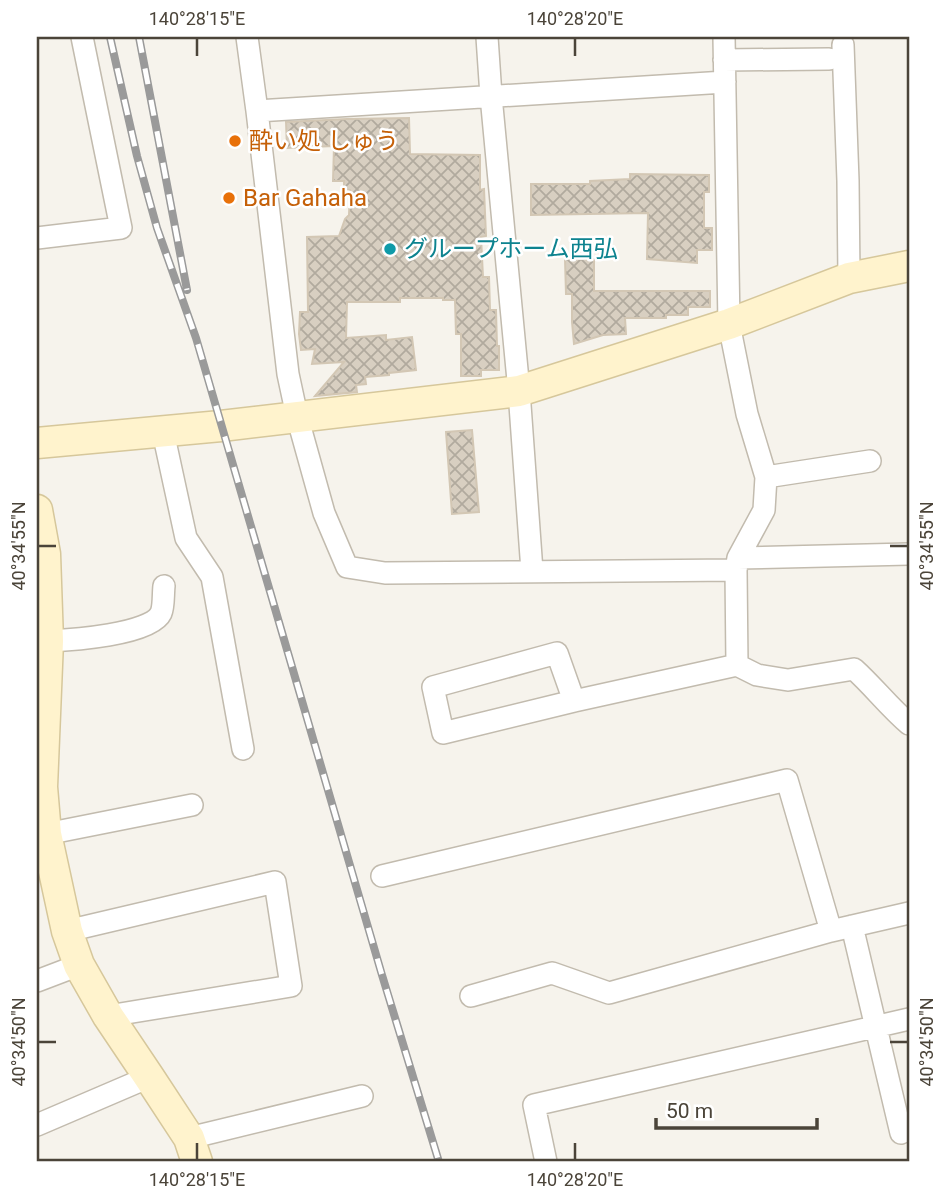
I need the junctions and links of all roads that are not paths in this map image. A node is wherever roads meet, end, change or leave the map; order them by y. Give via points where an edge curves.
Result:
1 (82, 37) edge
2 (247, 37) edge
3 (487, 37) edge
4 (724, 37) edge
5 (724, 60) junction
6 (725, 82) junction
7 (491, 96) junction
8 (257, 110) junction
9 (37, 238) edge
10 (909, 266) edge
11 (849, 278) junction
12 (729, 324) junction
13 (519, 391) junction
14 (297, 416) junction
15 (163, 432) junction
16 (37, 443) edge
17 (870, 461) dead end
18 (766, 477) junction
19 (37, 510) edge
20 (909, 554) edge
21 (737, 564) junction
22 (532, 571) junction
23 (164, 586) dead end
24 (48, 641) junction
25 (737, 665) junction
26 (574, 701) junction
27 (909, 724) edge
28 (243, 749) dead end
29 (192, 805) dead end
30 (46, 834) junction
31 (382, 876) dead end
32 (909, 912) edge
33 (852, 926) junction
34 (67, 931) junction
35 (831, 931) junction
36 (79, 965) junction
37 (37, 981) edge
38 (471, 996) dead end
39 (108, 1016) junction
40 (909, 1019) edge
41 (876, 1026) junction
42 (149, 1077) junction
43 (362, 1096) dead end
44 (37, 1125) edge
45 (901, 1133) dead end
46 (193, 1150) edge
47 (546, 1162) edge

1 - 9 street via 121,228
2 - 8 street
3 - 7 street
4 - 5 street
5 - 6 street
5 - 11 street via 836,52 848,181
6 - 7 street
6 - 12 street
7 - 8 street
7 - 13 street
8 - 14 street
10 - 11 street
11 - 12 street
12 - 13 street
12 - 18 street via 747,414
13 - 14 street
13 - 22 street
14 - 15 street
14 - 22 street via 324,513 346,567 385,573
15 - 16 street
15 - 28 street via 186,538 212,577
17 - 18 street
18 - 21 street via 764,510
19 - 24 street via 45,554
20 - 21 street
21 - 22 street
21 - 25 street
23 - 24 street via 161,613 152,623 132,631
24 - 30 street via 42,787
25 - 26 street
25 - 27 street via 757,675 788,680 854,669
26 - 26 street via 443,733 433,687 557,653
29 - 30 street
30 - 34 street
31 - 35 street via 787,780
32 - 33 street
33 - 35 street
33 - 41 street
34 - 36 street
34 - 39 street via 275,882 291,986
35 - 38 street via 609,993 552,973
36 - 37 street
36 - 39 street
39 - 42 street
40 - 41 street
41 - 45 street
41 - 47 street via 534,1105
42 - 44 street
42 - 46 street
43 - 46 street

